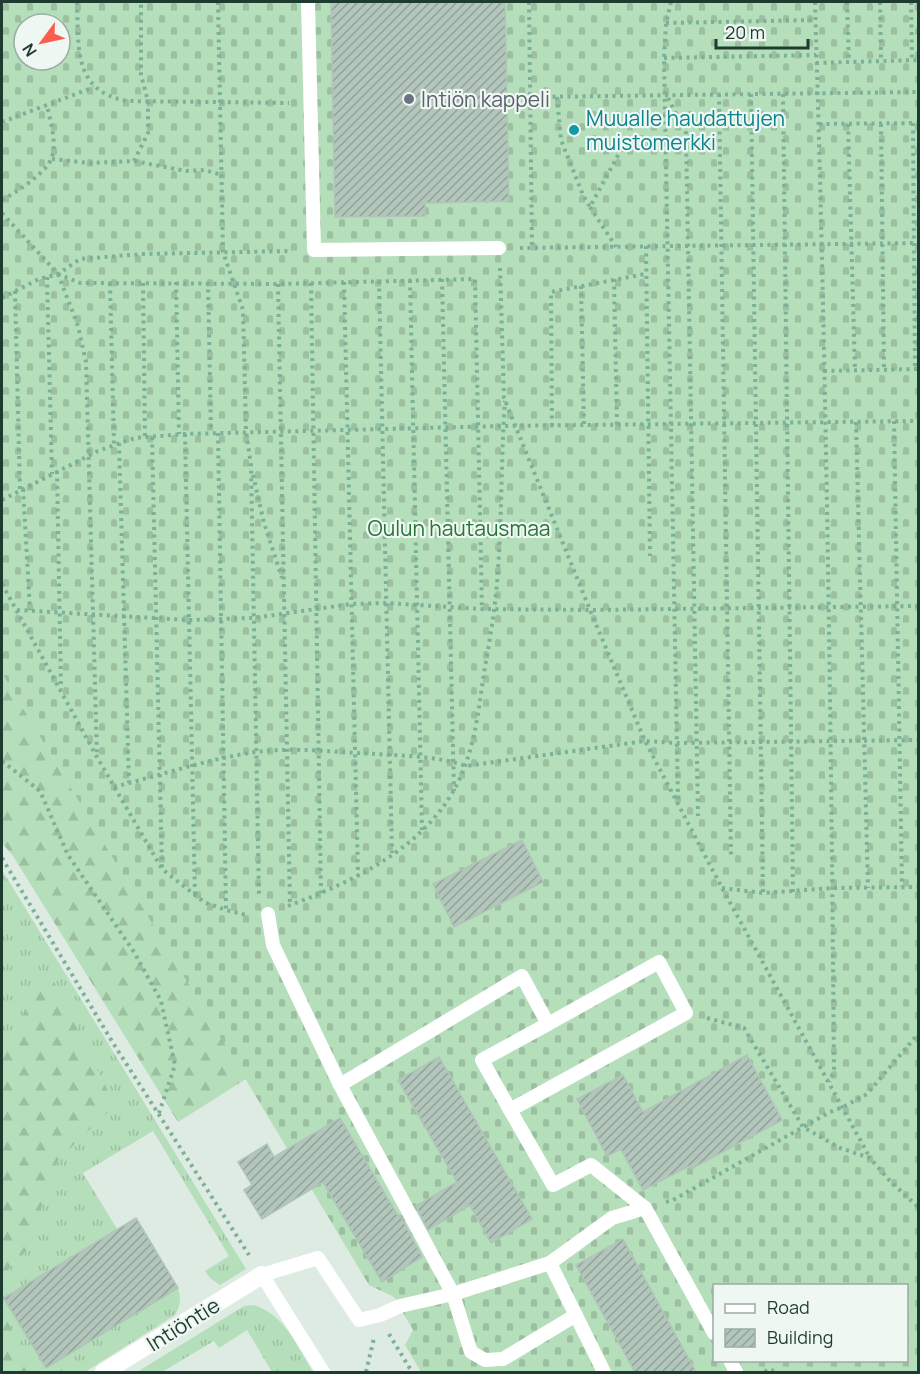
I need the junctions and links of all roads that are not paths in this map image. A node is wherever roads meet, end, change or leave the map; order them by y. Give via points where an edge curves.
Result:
1 (308, 2) edge
2 (499, 248) road end
3 (264, 914) road end
4 (548, 1024) junction
5 (340, 1085) junction
6 (510, 1110) junction
7 (645, 1208) junction
8 (549, 1263) junction
9 (262, 1275) junction
10 (453, 1294) junction
11 (576, 1315) junction
12 (713, 1331) edge
13 (104, 1372) edge
14 (323, 1372) edge
15 (604, 1372) edge

1 - 2 lane via 314,250
3 - 5 lane via 273,945
4 - 5 lane via 522,976
4 - 6 lane via 482,1060
4 - 6 lane via 659,962 686,1013
5 - 10 lane
6 - 7 lane via 554,1185 591,1165
7 - 8 lane via 612,1218
7 - 12 lane
8 - 10 lane
8 - 11 lane
9 - 10 lane via 318,1258 359,1320
9 - 13 street, Intiöntie
9 - 14 lane
10 - 11 lane via 471,1352 485,1360 503,1359
11 - 15 lane

